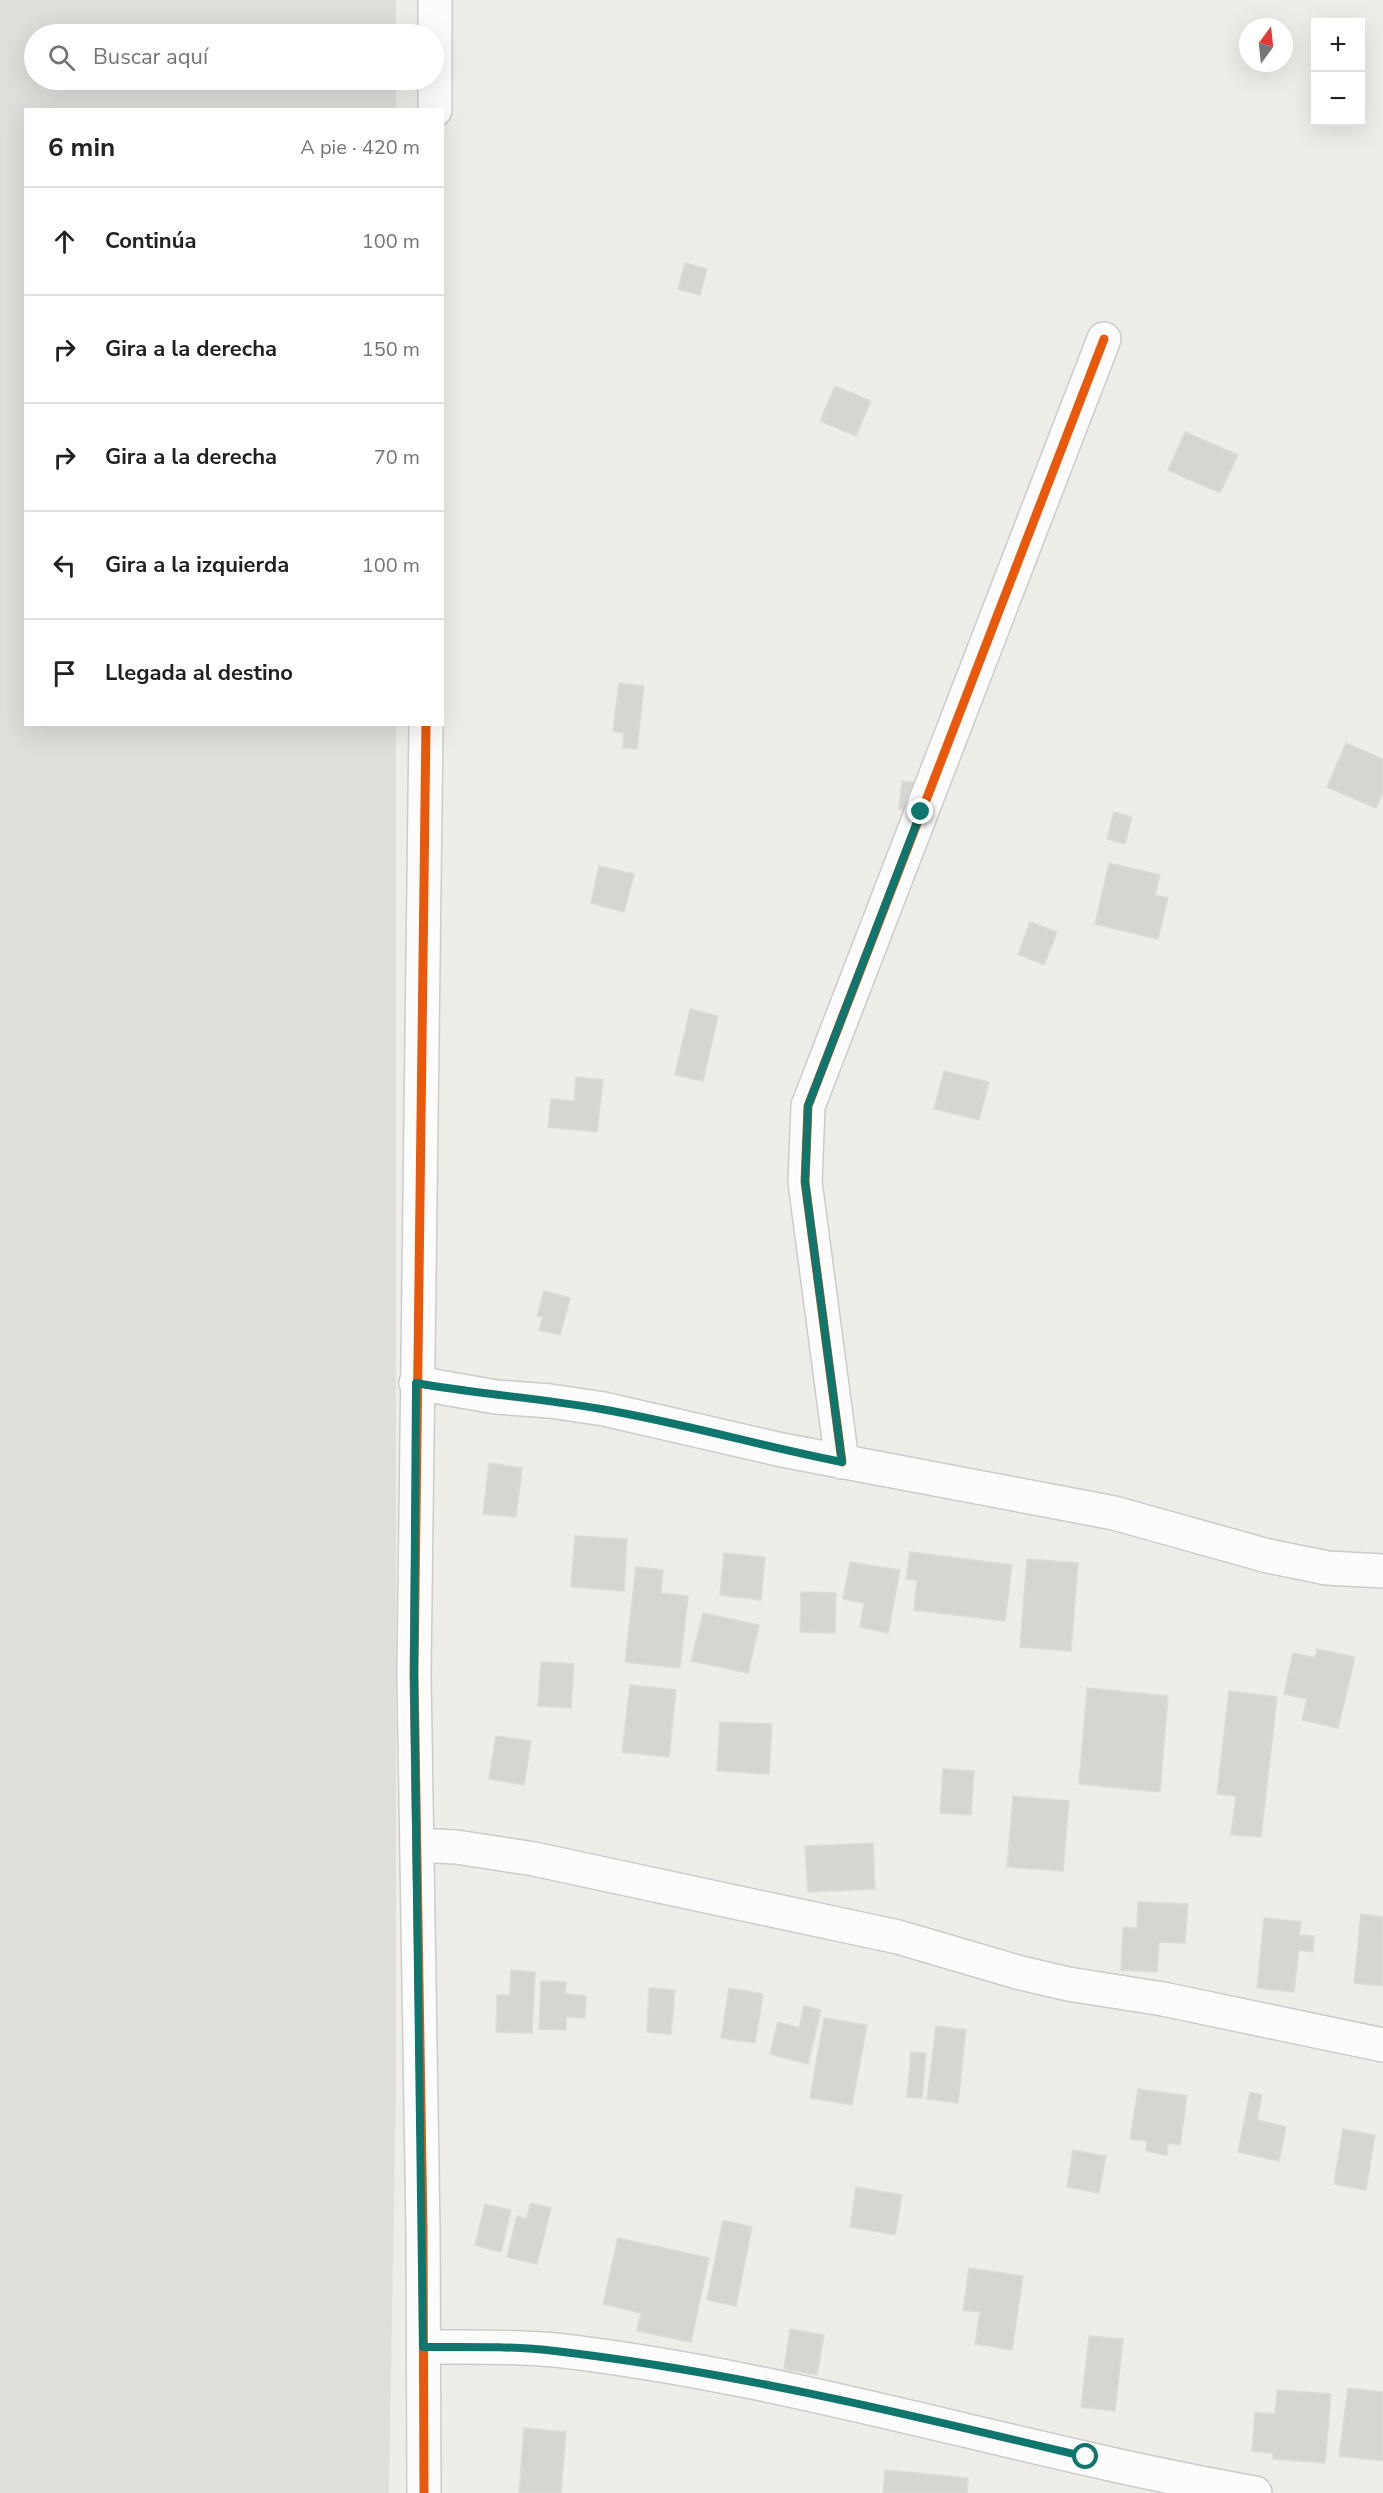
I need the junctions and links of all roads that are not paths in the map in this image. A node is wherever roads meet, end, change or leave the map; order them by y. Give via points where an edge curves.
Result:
1 (435, 0) edge
2 (435, 24) edge
3 (435, 90) edge
4 (435, 108) edge
5 (1104, 339) dead end
6 (426, 726) edge
7 (416, 1383) junction
8 (842, 1462) junction
9 (1383, 1571) edge
10 (417, 1845) junction
11 (1383, 2045) edge
12 (423, 2347) junction
13 (424, 2493) edge
14 (1255, 2493) edge

1 - 2 street
3 - 4 street
5 - 8 street via 808,1106 805,1182
6 - 7 street
7 - 8 street via 604,1409
7 - 10 street
8 - 9 street via 1114,1513 1292,1561 1327,1568
10 - 11 street via 534,1859 898,1937 1058,1981
10 - 12 street
12 - 13 street
12 - 14 street via 554,2350 699,2373 910,2415 1168,2478

